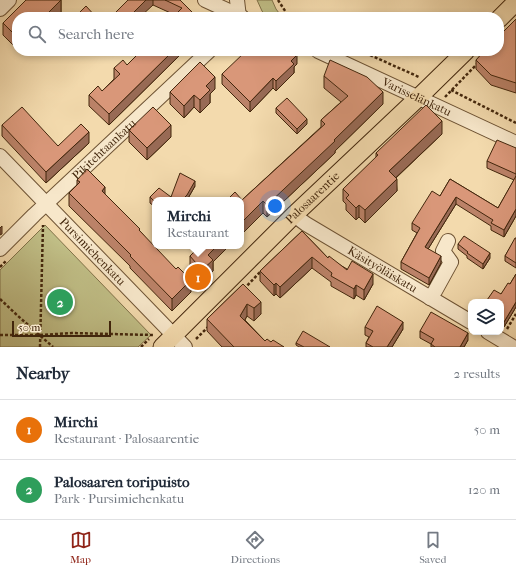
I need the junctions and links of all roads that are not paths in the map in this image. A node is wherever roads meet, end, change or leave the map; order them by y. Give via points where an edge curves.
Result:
1 (9, 0) edge
2 (205, 0) edge
3 (237, 0) edge
4 (516, 2) edge
5 (0, 9) edge
6 (230, 12) edge
7 (239, 12) edge
8 (504, 14) edge
9 (204, 56) edge
10 (329, 56) edge
11 (461, 56) edge
12 (419, 97) junction
13 (516, 142) edge
14 (0, 156) edge
15 (46, 204) junction
16 (294, 215) junction
17 (448, 241) dead end
18 (0, 249) edge
19 (430, 298) junction
20 (468, 320) edge
21 (495, 335) edge
22 (174, 341) edge
23 (511, 342) edge

1 - 5 street
2 - 6 street
3 - 7 street
4 - 8 main road
9 - 15 street, Pikitehtaankatu
10 - 12 street, Varisselänkatu
11 - 12 main road, Palosaarentie
12 - 13 street, Varisselänkatu
12 - 16 main road, Palosaarentie
14 - 15 street, Pursimiehenkatu
15 - 18 street, Pikitehtaankatu
15 - 22 street, Pursimiehenkatu
16 - 19 street, Käsityöläiskatu
16 - 22 main road, Palosaarentie
17 - 19 street via 443,251 451,262
19 - 20 street, Käsityöläiskatu
21 - 23 street

